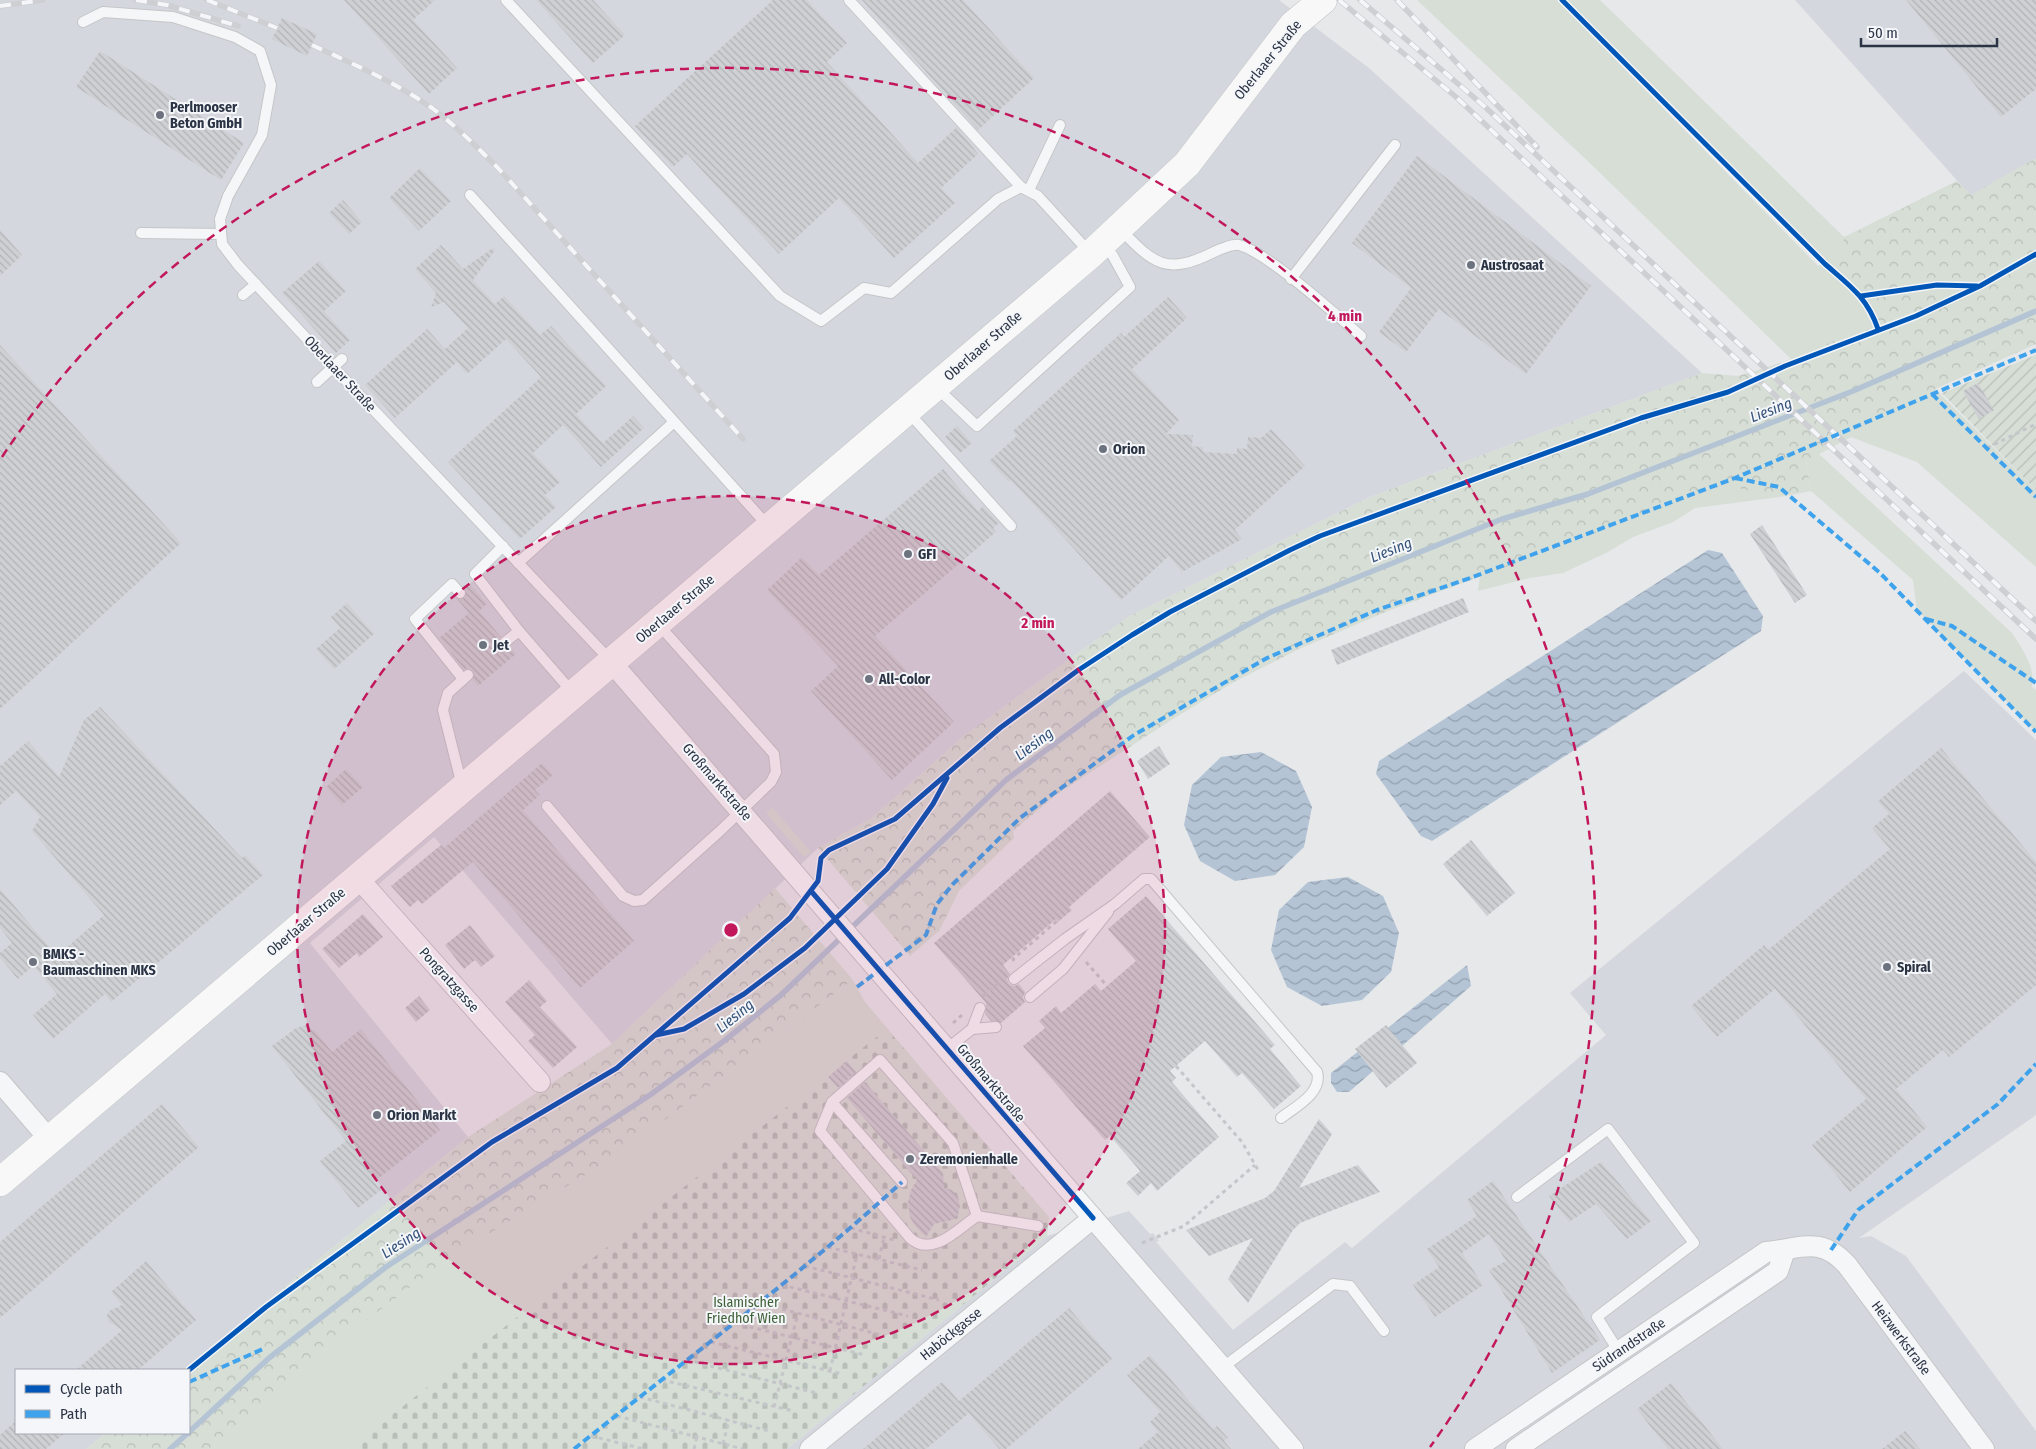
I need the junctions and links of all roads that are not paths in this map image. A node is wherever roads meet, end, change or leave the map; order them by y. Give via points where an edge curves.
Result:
1 (506, 0) edge
2 (849, 0) edge
3 (1323, 0) edge
4 (83, 22) dead end
5 (1060, 126) dead end
6 (1395, 145) dead end
7 (1025, 189) junction
8 (470, 195) dead end
9 (141, 233) dead end
10 (221, 234) junction
11 (1104, 242) junction
12 (1291, 279) junction
13 (256, 284) junction
14 (243, 295) dead end
15 (1361, 336) dead end
16 (342, 359) dead end
17 (334, 368) junction
18 (317, 382) dead end
19 (936, 387) junction
20 (907, 411) junction
21 (674, 422) junction
22 (1011, 526) dead end
23 (770, 529) junction
24 (503, 546) junction
25 (518, 562) junction
26 (460, 593) dead end
27 (658, 623) junction
28 (519, 631) junction
29 (505, 642) dead end
30 (612, 662) junction
31 (575, 694) junction
32 (463, 790) junction
33 (547, 806) dead end
34 (741, 810) junction
35 (358, 878) junction
36 (1115, 904) junction
37 (1014, 979) dead end
38 (1030, 997) dead end
39 (980, 1008) dead end
40 (996, 1027) dead end
41 (972, 1029) junction
42 (948, 1048) junction
43 (0, 1082) edge
44 (540, 1082) dead end
45 (832, 1102) junction
46 (1281, 1118) dead end
47 (50, 1140) junction
48 (0, 1182) edge
49 (902, 1182) dead end
50 (1517, 1197) dead end
51 (978, 1216) junction
52 (1092, 1218) junction
53 (1038, 1226) dead end
54 (1806, 1246) joint
55 (1785, 1250) junction
56 (1384, 1331) dead end
57 (1619, 1352) junction
58 (1222, 1368) junction
59 (810, 1449) edge
60 (1293, 1449) edge
61 (1476, 1449) edge
62 (1516, 1449) edge
63 (1984, 1449) edge

1 - 7 lane via 780,296 821,321 864,288 891,293 998,199
2 - 7 lane
3 - 11 main road, Oberlaaer Straße via 1293,25 1187,164
4 - 10 lane via 103,12 173,17 235,37 260,51 270,85 264,127 220,219
5 - 7 lane
6 - 12 lane
7 - 11 lane
8 - 21 lane
9 - 10 lane
10 - 13 lane, Oberlaaer Straße via 222,244
11 - 12 lane via 1167,265 1192,263 1218,250 1238,245
11 - 19 main road, Oberlaaer Straße
11 - 19 lane via 1130,287 977,426
12 - 15 lane
13 - 14 lane
13 - 17 lane, Oberlaaer Straße
16 - 17 lane
17 - 18 lane
17 - 24 lane, Oberlaaer Straße
19 - 20 main road, Oberlaaer Straße
20 - 22 lane
20 - 23 main road, Oberlaaer Straße
21 - 23 lane
21 - 25 lane
23 - 27 main road, Oberlaaer Straße
24 - 25 lane, Oberlaaer Straße
24 - 28 lane via 475,574
25 - 30 lane, Oberlaaer Straße
26 - 32 lane via 452,584 414,619 466,677 448,693 443,710
27 - 30 main road, Oberlaaer Straße
27 - 34 lane via 774,754 774,778
28 - 29 lane
28 - 31 lane
30 - 31 main road, Oberlaaer Straße
30 - 34 street, Großmarktstraße
31 - 32 main road, Oberlaaer Straße
32 - 35 main road, Oberlaaer Straße
33 - 34 lane via 624,896 634,900 643,900
34 - 42 street, Großmarktstraße
35 - 44 street, Pongratzgasse
35 - 47 main road, Oberlaaer Straße
36 - 37 lane via 1065,938
36 - 38 lane via 1063,969
36 - 46 lane via 1144,879 1155,881 1317,1072 1318,1085 1314,1091
39 - 41 lane
40 - 41 lane
41 - 42 lane
42 - 52 street, Großmarktstraße
43 - 47 street
45 - 49 lane
45 - 51 lane via 820,1131 914,1242 920,1246 934,1246
45 - 51 lane via 880,1060 953,1143
47 - 48 main road, Oberlaaer Straße
50 - 57 lane via 1608,1129 1694,1243 1597,1317
51 - 53 lane
52 - 58 street, Großmarktstraße
52 - 59 street, Haböckgasse
54 - 55 street, Südrandstraße
54 - 63 street, Heizwerkstraße via 1831,1250 1847,1266
55 - 57 street, Südrandstraße via 1766,1252
55 - 62 street, Südrandstraße via 1778,1271
56 - 58 lane via 1350,1286 1334,1284
57 - 61 street, Südrandstraße
58 - 60 street, Großmarktstraße

